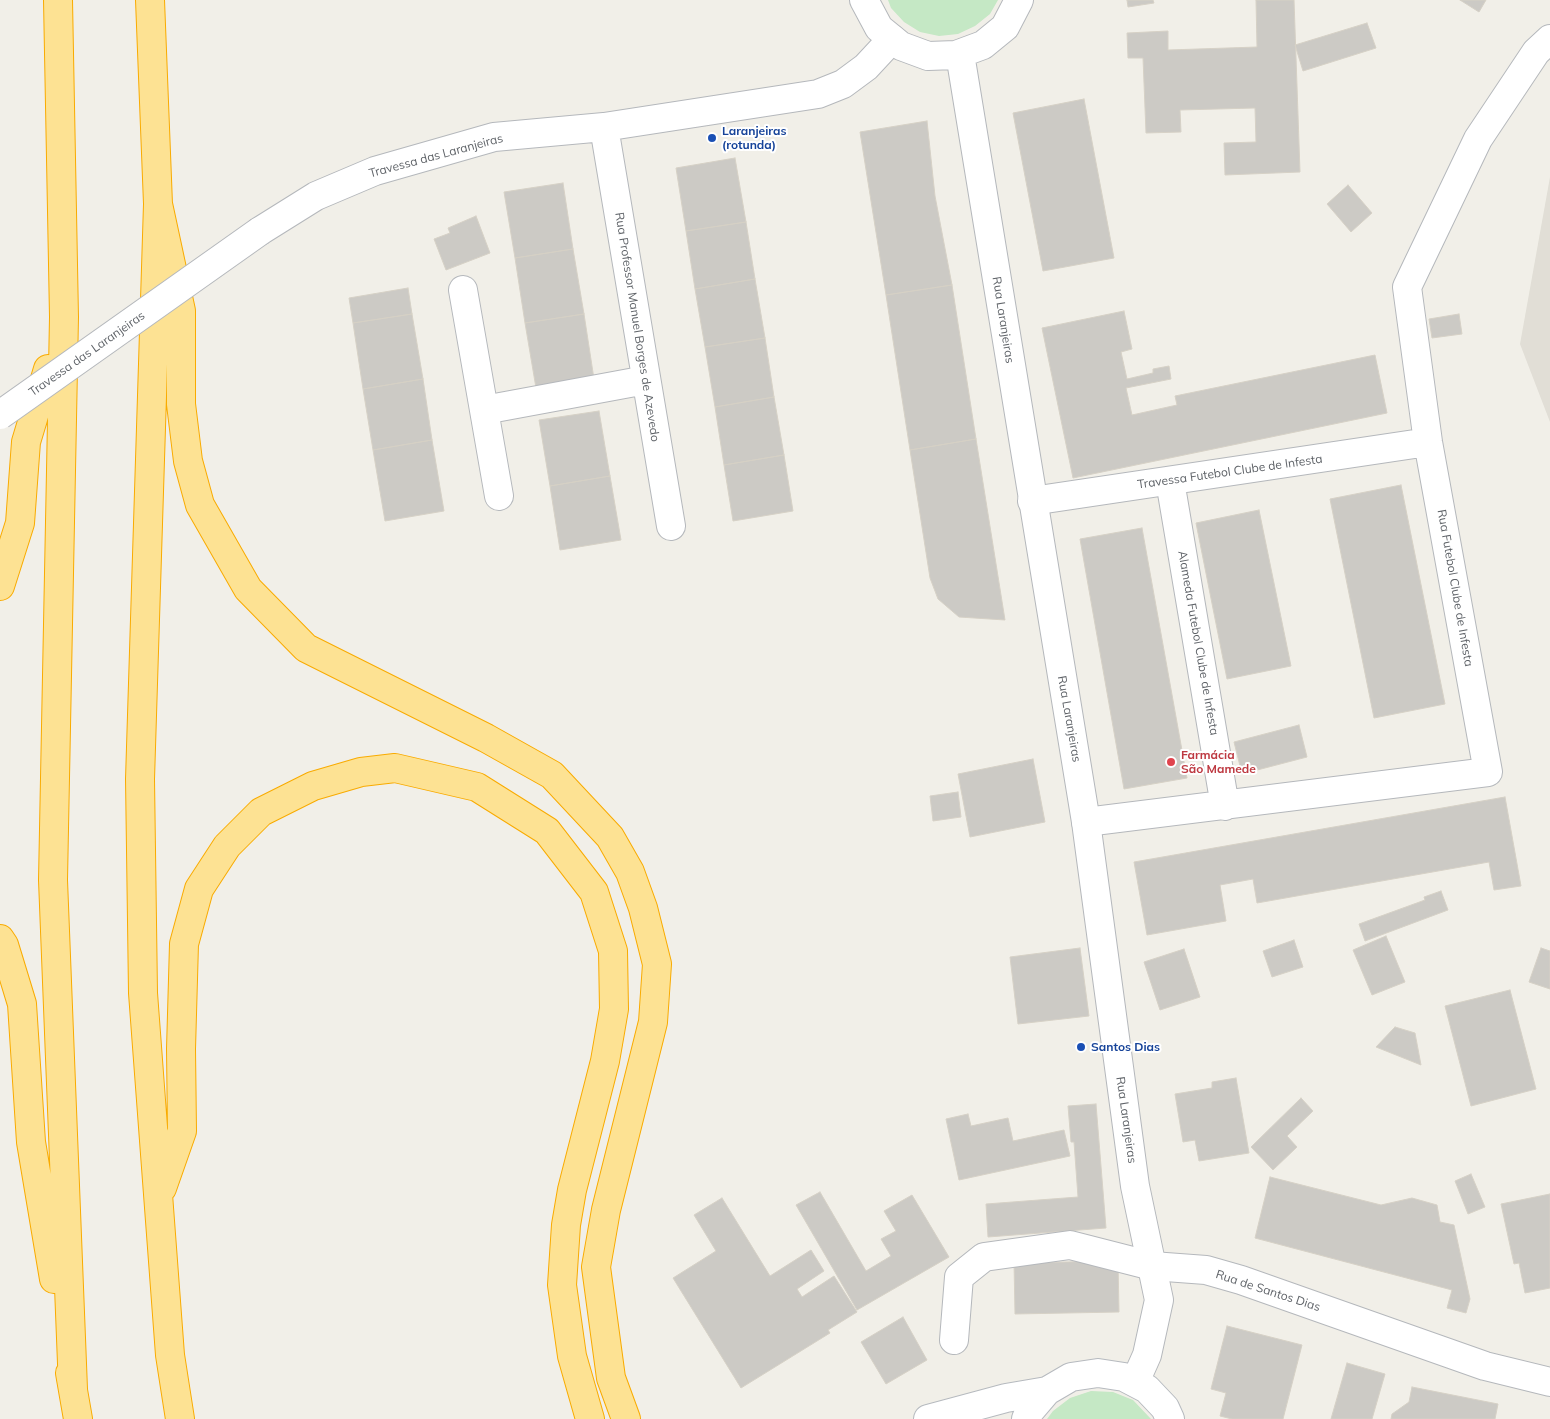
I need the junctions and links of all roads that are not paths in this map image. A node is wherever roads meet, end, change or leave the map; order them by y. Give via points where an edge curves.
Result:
1 (58, 0) edge
2 (150, 0) edge
3 (864, 0) edge
4 (1019, 0) edge
5 (892, 39) junction
6 (1550, 39) edge
7 (960, 54) junction
8 (604, 127) junction
9 (158, 204) junction
10 (463, 290) dead end
11 (64, 318) junction
12 (646, 380) junction
13 (484, 410) junction
14 (0, 415) edge
15 (1428, 442) junction
16 (1170, 481) junction
17 (499, 496) dead end
18 (1032, 501) junction
19 (671, 526) dead end
20 (0, 586) edge
21 (1225, 806) junction
22 (1086, 822) junction
23 (0, 939) edge
24 (158, 1197) junction
25 (1152, 1266) junction
26 (954, 1340) dead end
27 (1134, 1382) junction
28 (1550, 1382) edge
29 (73, 1390) junction
30 (1047, 1391) junction
31 (78, 1419) edge
32 (180, 1419) edge
33 (590, 1419) edge
34 (626, 1419) edge
35 (928, 1419) edge
36 (1026, 1419) edge
37 (1170, 1419) edge

1 - 11 highway
2 - 9 highway
3 - 5 street via 879,28
4 - 7 street via 1004,27 983,45
5 - 7 street via 928,56
5 - 8 street, Travessa das Laranjeiras via 866,67 843,84 818,94
6 - 15 street, Rua Futebol Clube de Infesta via 1536,52 1478,140 1407,287
7 - 18 street, Rua Laranjeiras
8 - 12 street, Rua Professor Manuel Borges de Azevedo
8 - 14 street, Travessa das Laranjeiras, bridge via 494,138 375,171 316,196 260,231
9 - 24 highway via 140,780 143,993
9 - 34 highway via 181,312 181,404 188,461 200,505 248,588 306,648 486,738 552,775 610,837 630,872 657,964 653,1022 606,1210 596,1267 611,1378
10 - 13 street
11 - 20 highway via 26,442 20,523
11 - 29 highway via 54,880
12 - 13 street
12 - 19 street, Rua Professor Manuel Borges de Azevedo
13 - 17 street
15 - 16 street, Travessa Futebol Clube de Infesta
15 - 21 street, Rua Futebol Clube de Infesta via 1488,772
16 - 18 street, Travessa Futebol Clube de Infesta
16 - 21 street, Alameda Futebol Clube de Infesta
18 - 22 street, Rua Laranjeiras
21 - 22 street, Rua Futebol Clube de Infesta
22 - 25 street, Rua Laranjeiras via 1135,1186
23 - 29 highway via 22,1004 31,1142
24 - 32 highway via 170,1356
24 - 33 highway via 182,1131 184,944 199,889 228,846 261,812 313,786 361,772 395,768 477,787 547,831 594,892 613,951 614,1009 605,1061 572,1190 563,1278 572,1356
25 - 26 street, Rua de Santos Dias via 1070,1245 984,1257 959,1277
25 - 27 street, Rua Laranjeiras via 1159,1300 1147,1355
25 - 28 street, Rua de Santos Dias via 1206,1270 1241,1280 1485,1366
27 - 30 street via 1098,1373 1071,1377
27 - 37 street via 1159,1401
29 - 31 highway
30 - 35 street via 1006,1398
30 - 36 street

